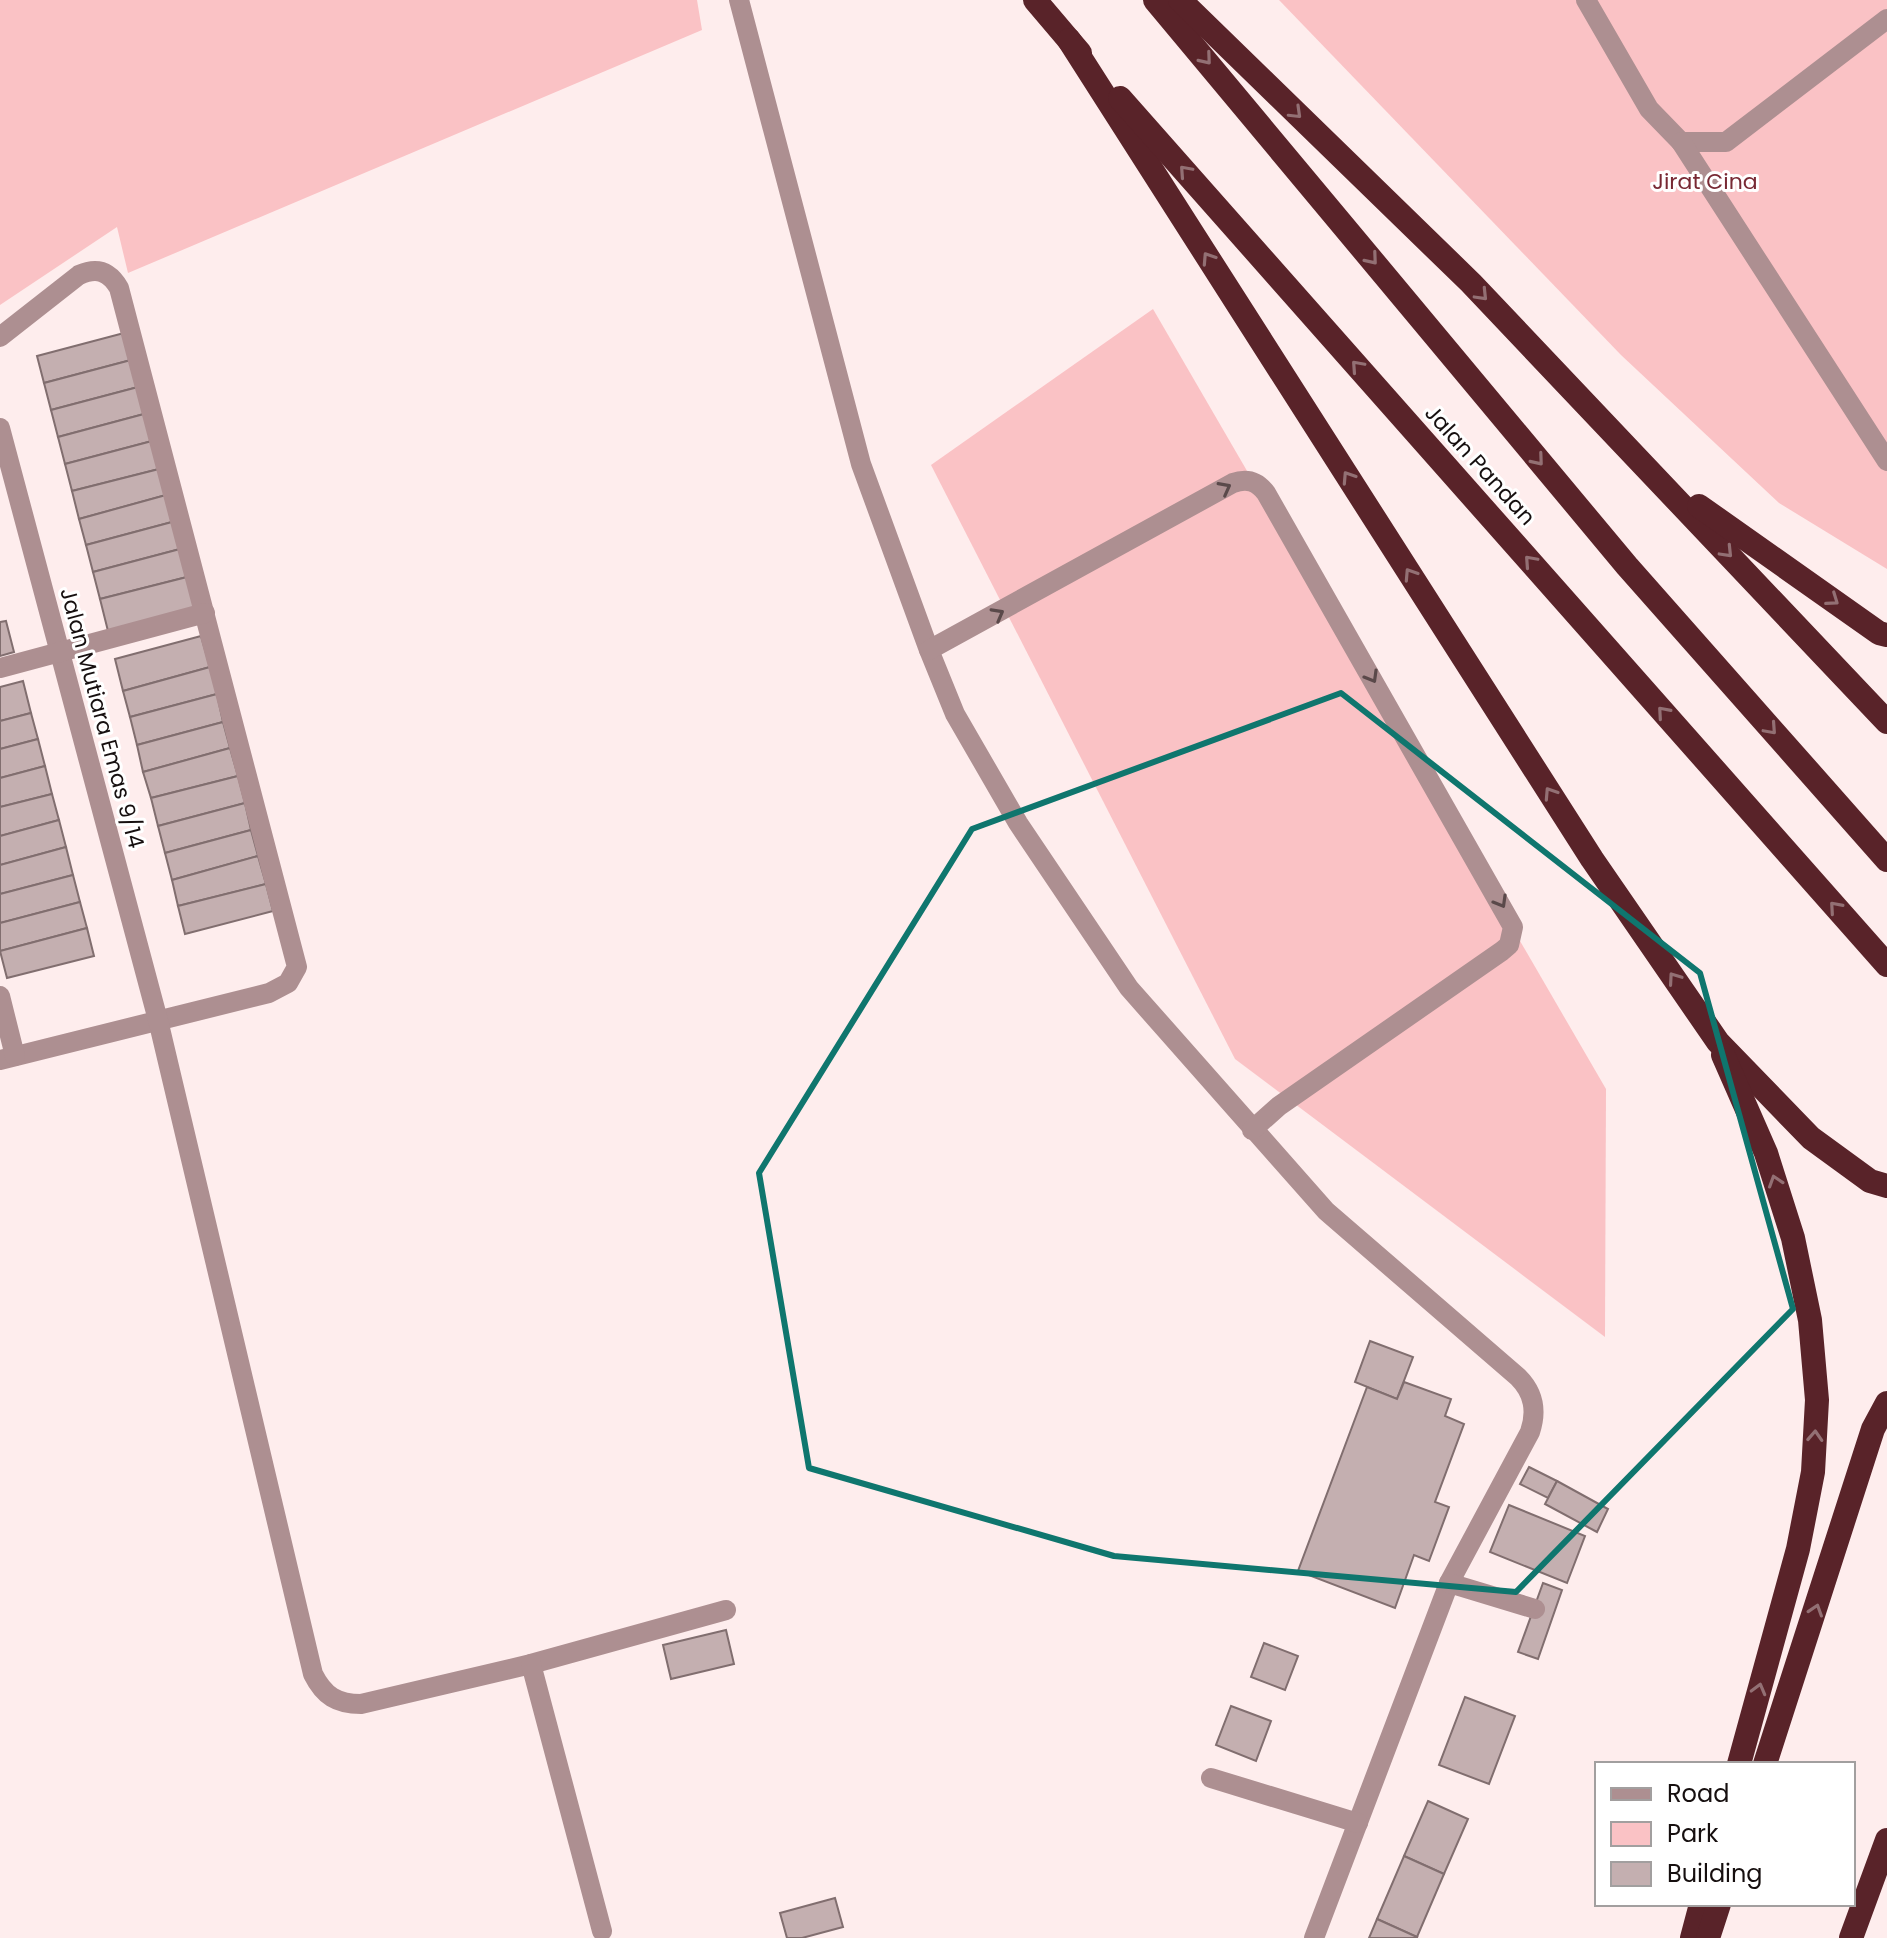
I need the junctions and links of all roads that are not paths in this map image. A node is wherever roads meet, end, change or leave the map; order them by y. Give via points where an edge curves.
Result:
1 (739, 0) edge
2 (1035, 0) edge
3 (1155, 0) edge
4 (1180, 0) edge
5 (1586, 0) edge
6 (1887, 19) edge
7 (1069, 40) junction
8 (1681, 142) junction
9 (0, 337) edge
10 (0, 428) edge
11 (1887, 461) edge
12 (1654, 475) junction
13 (205, 613) junction
14 (1887, 635) edge
15 (929, 650) junction
16 (60, 652) junction
17 (0, 668) edge
18 (1887, 722) edge
19 (1887, 860) edge
20 (1887, 965) edge
21 (0, 996) edge
22 (158, 1020) junction
23 (1718, 1042) junction
24 (8, 1058) edge
25 (1252, 1130) junction
26 (1887, 1186) edge
27 (1887, 1403) edge
28 (1449, 1583) junction
29 (1535, 1609) dead end
30 (726, 1610) dead end
31 (531, 1664) junction
32 (1740, 1762) edge
33 (1766, 1762) edge
34 (1211, 1778) dead end
35 (1358, 1823) junction
36 (1887, 1840) edge
37 (1700, 1906) edge
38 (1718, 1906) edge
39 (602, 1931) dead end
40 (1314, 1938) edge
41 (1692, 1938) edge
42 (1708, 1938) edge
43 (1851, 1938) edge

1 - 15 street via 861,464
2 - 7 highway, Jalan Pandan
3 -> 19 highway, Jalan Pandan via 1627,566
4 -> 12 highway via 1471,283
5 - 8 street via 1649,109
6 - 8 street via 1726,142
20 -> 7 highway, Jalan Pandan
23 -> 7 highway via 1592,859
8 - 11 street
9 - 13 street via 90,270 113,278
10 - 16 street, Jalan Mutiara Emas 9/14
12 -> 14 highway
12 -> 18 highway
13 - 16 street
13 - 22 street via 297,967 288,983 269,993
15 - 25 street via 955,714 1018,823 1120,975
15 -> 25 street via 1233,483 1252,481 1266,493 1513,927 1502,951
16 - 17 street
16 - 22 street, Jalan Mutiara Emas 9/14
21 - 24 street
22 - 24 street
22 - 31 street, Jalan Mutiara Emas 9/14 via 320,1688 331,1699 361,1704
23 - 26 highway via 1811,1138 1870,1181
32 -> 23 highway via 1798,1549 1813,1472 1817,1400 1810,1320 1793,1238 1766,1153
25 - 28 street via 1326,1211 1530,1391 1535,1416 1530,1432
33 -> 27 highway via 1873,1429
28 - 29 street
28 - 35 street
30 - 31 street, Jalan Mutiara Emas 9/14
31 - 39 street
34 - 35 street
35 - 40 street
36 - 43 highway
37 - 41 highway
38 - 42 highway

